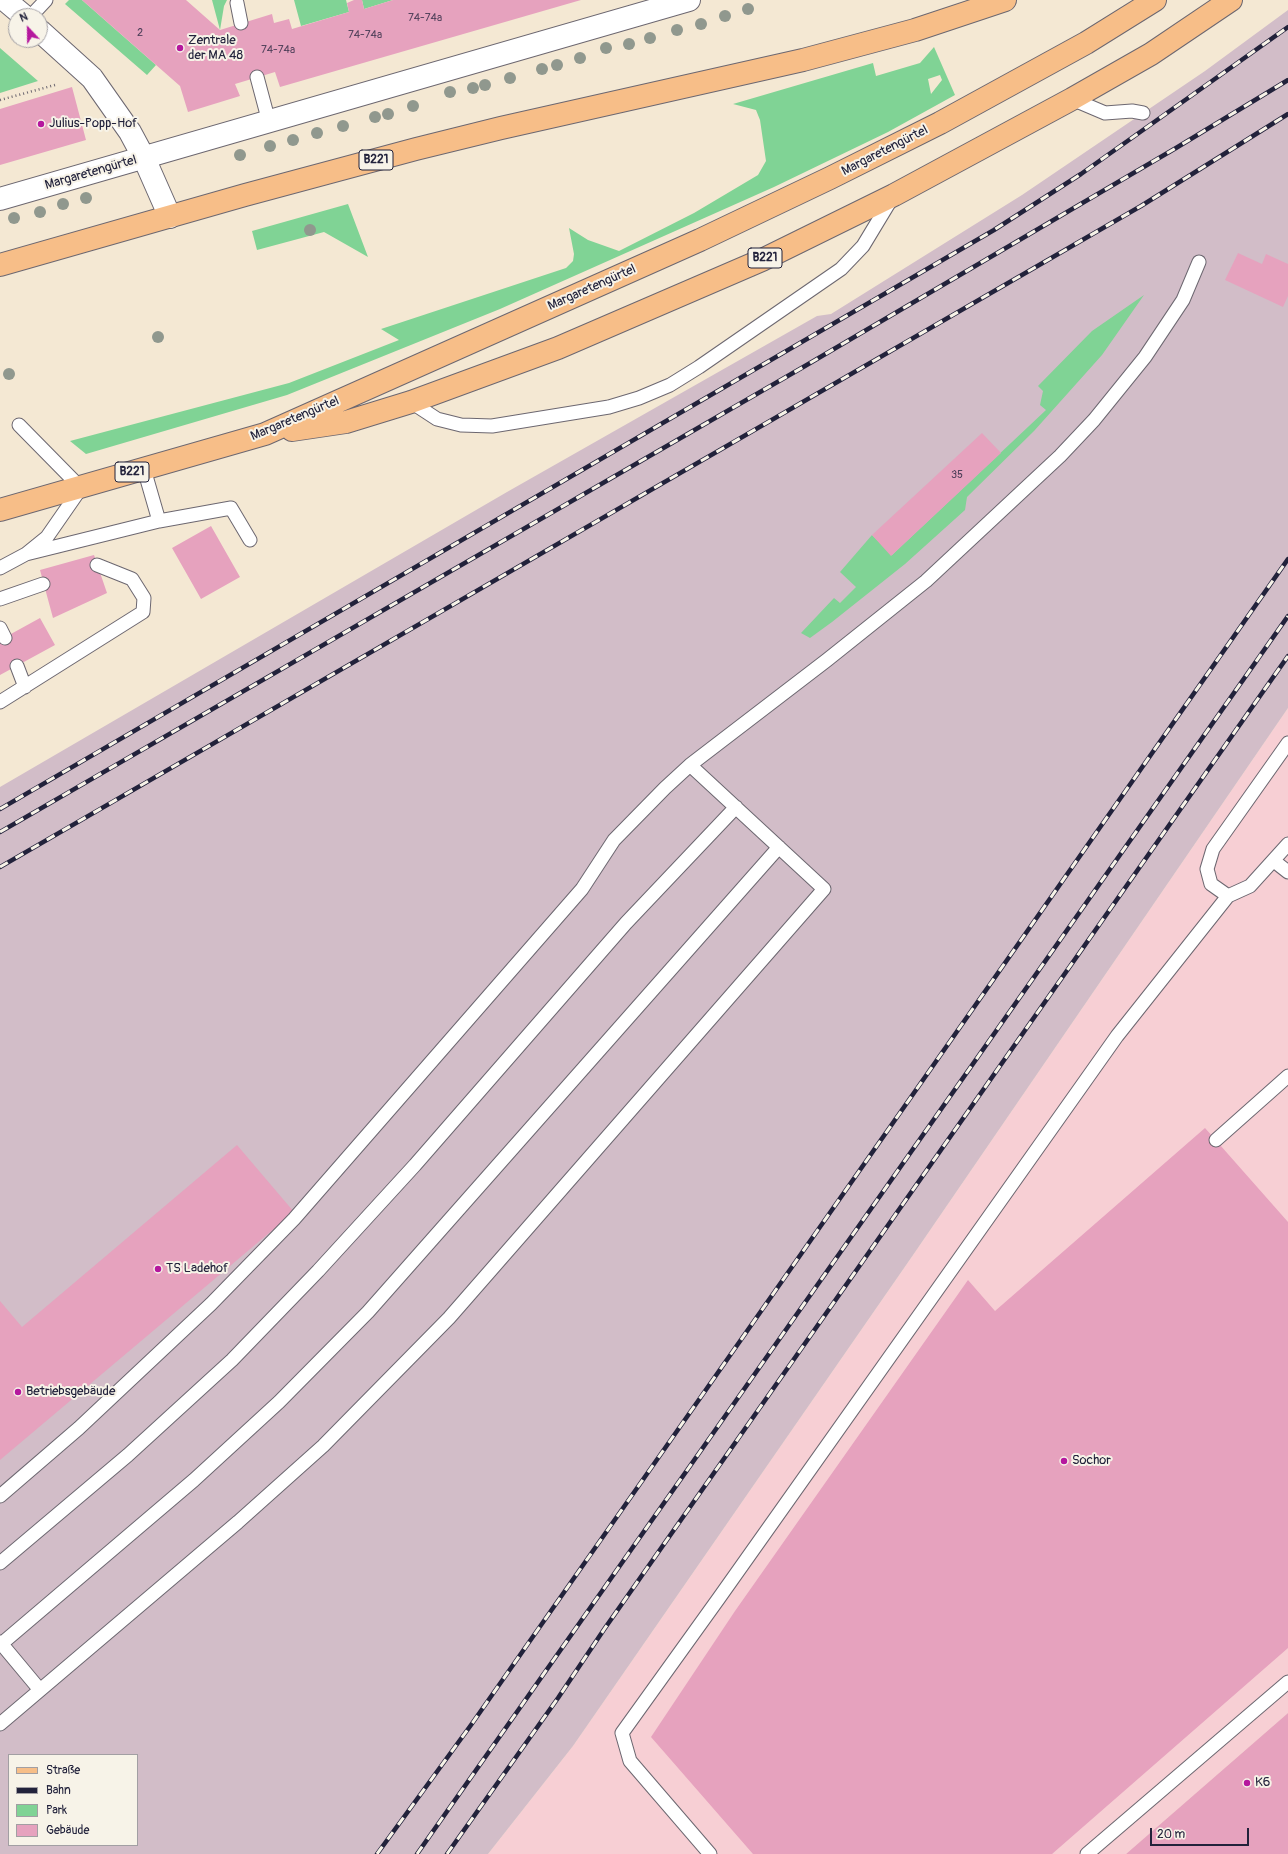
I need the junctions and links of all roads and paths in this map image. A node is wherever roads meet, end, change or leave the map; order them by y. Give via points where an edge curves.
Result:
1 (5, 0) edge
2 (46, 0) edge
3 (689, 0) edge
4 (1012, 0) edge
5 (1155, 0) edge
6 (1231, 0) edge
7 (237, 3) dead end
8 (998, 3) edge
9 (14, 8) edge
10 (38, 8) edge
11 (241, 23) dead end
12 (48, 38) edge
13 (88, 75) junction
14 (257, 77) dead end
15 (0, 100) edge
16 (1072, 100) junction
17 (1143, 113) dead end
18 (269, 122) junction
19 (144, 158) junction
20 (894, 195) junction
21 (0, 199) edge
22 (170, 217) junction
23 (1199, 262) dead end
24 (0, 266) edge
25 (411, 402) junction
26 (19, 425) dead end
27 (265, 434) junction
28 (144, 469) junction
29 (81, 488) junction
30 (0, 510) edge
31 (159, 522) junction
32 (250, 540) dead end
33 (26, 554) junction
34 (97, 565) dead end
35 (0, 568) edge
36 (43, 584) dead end
37 (0, 599) edge
38 (17, 666) dead end
39 (25, 687) junction
40 (0, 702) edge
41 (1288, 743) edge
42 (690, 765) junction
43 (736, 807) junction
44 (1288, 844) edge
45 (779, 847) junction
46 (1274, 860) junction
47 (1288, 872) edge
48 (1228, 896) junction
49 (1288, 1076) edge
50 (1216, 1140) dead end
51 (0, 1496) edge
52 (0, 1563) edge
53 (0, 1644) edge
54 (1288, 1682) edge
55 (40, 1690) junction
56 (0, 1724) edge
57 (710, 1854) edge
58 (1087, 1854) edge

1 - 9 street
2 - 10 lane
3 - 18 street, Margaretengürtel via 482,58
4 - 8 main road
5 - 27 main road, Margaretengürtel / B221 via 1086,43 954,116 830,178 693,243
6 - 16 main road, B221 via 1151,54
7 - 11 lane
8 - 22 main road, B221 via 915,30 803,60 501,128
12 - 13 street
13 - 15 path
13 - 19 street via 130,132
14 - 18 lane
16 - 17 lane via 1105,113
16 - 20 main road, B221
18 - 19 street, Margaretengürtel
19 - 21 street, Margaretengürtel
19 - 22 street
20 - 25 main road, B221 via 762,260 558,348
20 - 25 lane via 863,246 841,269 670,385 609,407 492,426 461,425 437,419
22 - 24 main road, B221
23 - 42 lane via 1183,300 1145,357 1094,420 1060,456 926,581
25 - 27 main road, B221 via 346,422
26 - 29 lane
27 - 28 main road, Margaretengürtel / B221
28 - 29 main road, Margaretengürtel / B221
28 - 31 lane
29 - 30 main road, Margaretengürtel / B221
29 - 33 lane via 47,537
31 - 32 lane via 232,508
31 - 33 lane
33 - 35 lane
34 - 39 lane via 132,579 144,598 143,612
36 - 37 lane
38 - 39 lane
39 - 40 lane
41 - 48 lane via 1213,850 1207,869 1211,884
42 - 43 lane
42 - 51 lane via 614,840 582,890 294,1219 211,1304 79,1428
43 - 45 lane
43 - 52 lane via 626,923 313,1277 232,1360 128,1455
44 - 46 lane
45 - 53 lane via 368,1312 279,1402 194,1480
45 - 55 lane via 824,889 454,1312 323,1446 238,1522
46 - 47 lane
46 - 48 lane via 1250,886
48 - 57 lane via 1117,1036 622,1733 630,1761
49 - 50 lane
53 - 55 lane
54 - 58 lane
55 - 56 lane

